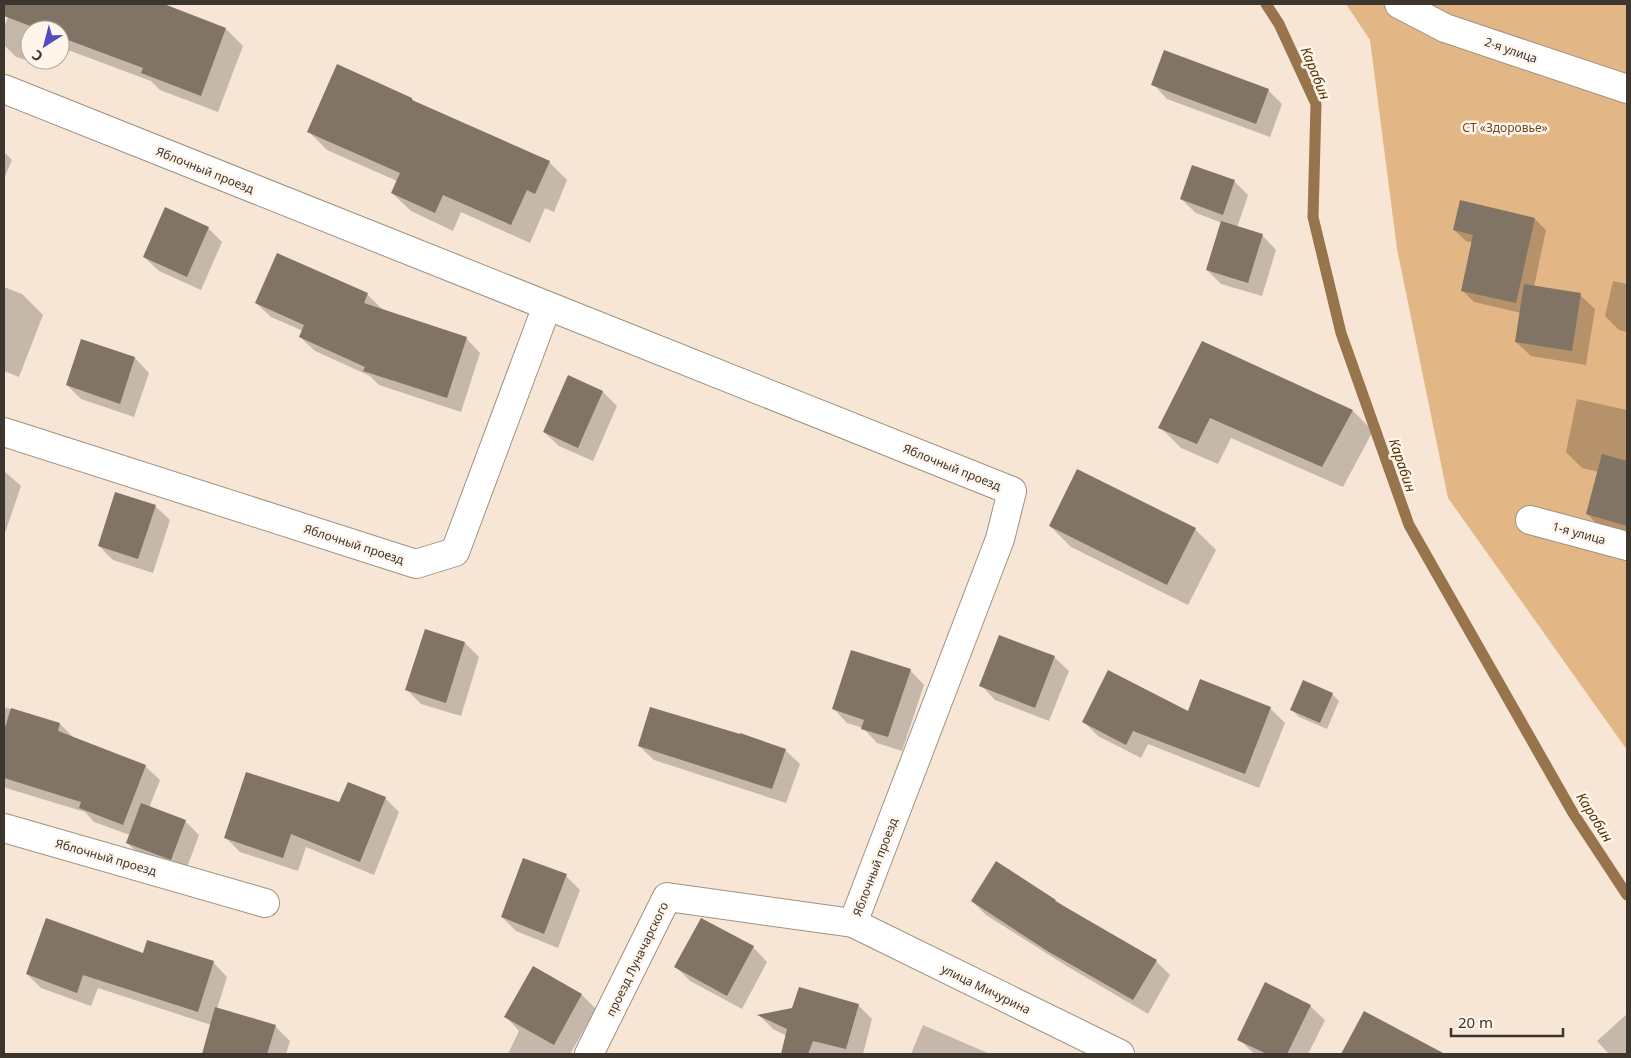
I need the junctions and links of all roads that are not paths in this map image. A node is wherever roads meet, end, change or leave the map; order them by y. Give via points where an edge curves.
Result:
1 (1399, 4) edge
2 (4, 89) edge
3 (1627, 89) edge
4 (546, 306) junction
5 (4, 432) edge
6 (1530, 520) dead end
7 (1627, 546) edge
8 (4, 828) edge
9 (265, 903) dead end
10 (853, 924) junction
11 (589, 1054) edge
12 (1118, 1054) edge

1 - 3 street, 2-я улица via 1445,28
2 - 4 street, Яблочный проезд
4 - 5 street, Яблочный проезд via 455,552 416,564
4 - 10 street, Яблочный проезд via 1012,491 1000,539
6 - 7 street, 1-я улица
8 - 9 street, Яблочный проезд
10 - 11 street, проезд Луначарского via 667,897
10 - 12 street, улица Мичурина

